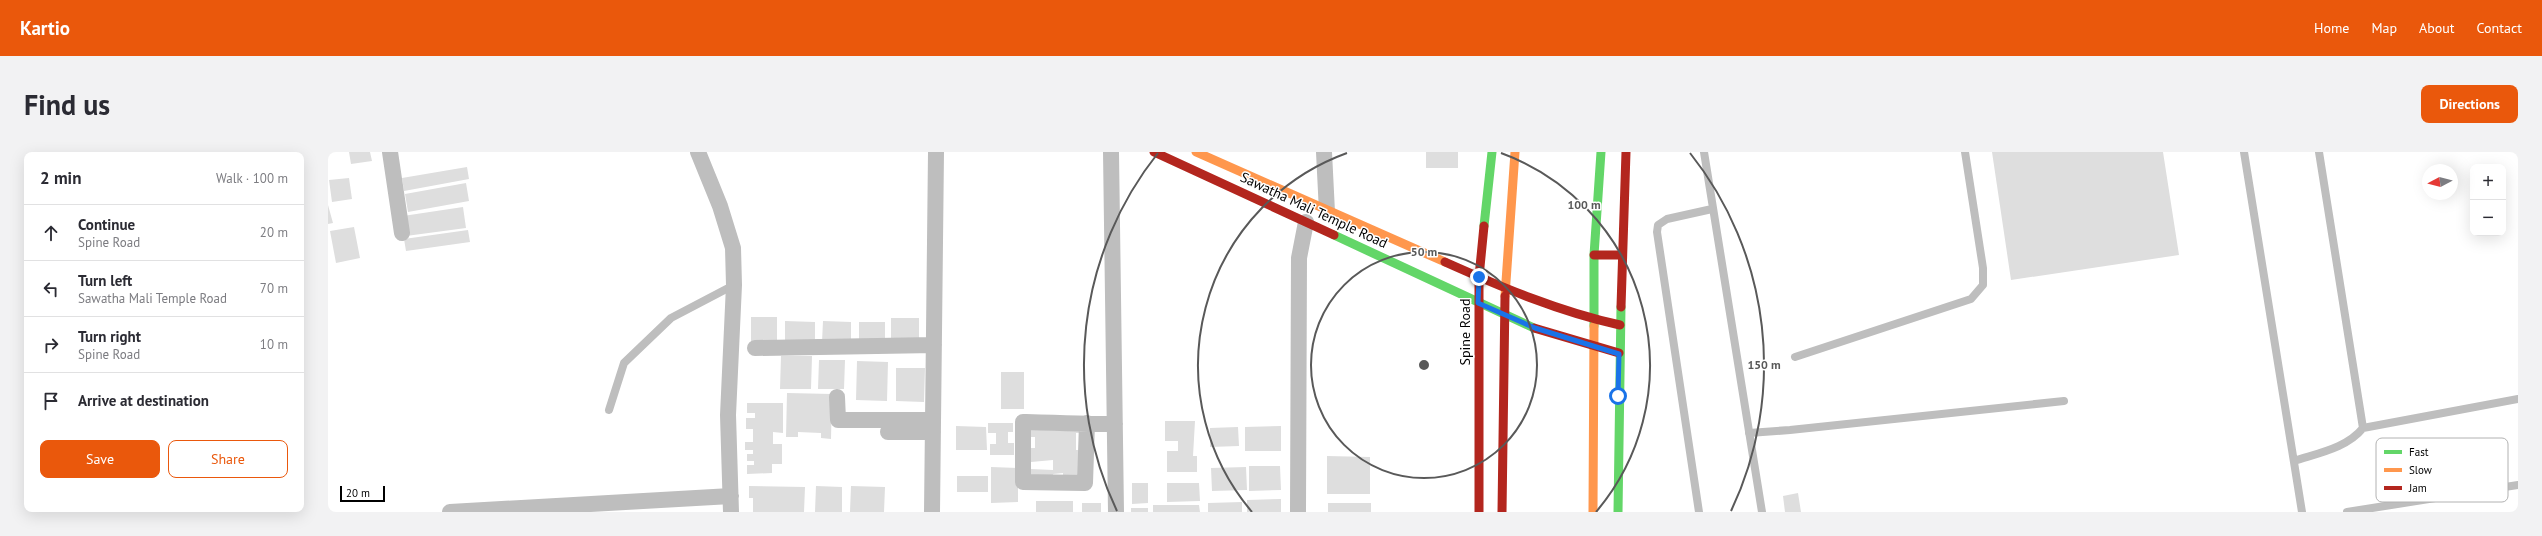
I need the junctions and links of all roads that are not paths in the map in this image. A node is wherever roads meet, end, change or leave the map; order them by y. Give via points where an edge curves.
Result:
1 (390, 152) edge
2 (698, 152) edge
3 (936, 152) edge
4 (1112, 152) edge
5 (1154, 152) edge
6 (1196, 152) edge
7 (1324, 152) edge
8 (1492, 152) edge
9 (1515, 152) edge
10 (1601, 152) edge
11 (1626, 152) edge
12 (1704, 152) edge
13 (1966, 152) edge
14 (2244, 152) edge
15 (2320, 152) edge
16 (1712, 209) junction
17 (1327, 212) junction
18 (1306, 222) junction
19 (402, 233) dead end
20 (1594, 255) junction
21 (1621, 255) junction
22 (1479, 277) junction
23 (734, 285) junction
24 (1505, 287) junction
25 (1478, 303) junction
26 (1504, 314) junction
27 (1593, 319) junction
28 (1620, 325) junction
29 (934, 345) junction
30 (1593, 347) junction
31 (755, 348) dead end
32 (1619, 354) junction
33 (1796, 357) dead end
34 (837, 397) dead end
35 (2518, 399) edge
36 (2064, 401) dead end
37 (609, 410) dead end
38 (1087, 423) junction
39 (1115, 424) junction
40 (933, 426) junction
41 (2363, 428) junction
42 (888, 432) dead end
43 (1749, 433) junction
44 (2294, 460) junction
45 (2518, 485) edge
46 (2508, 487) edge
47 (731, 496) junction
48 (2410, 502) edge
49 (450, 512) edge
50 (731, 512) edge
51 (932, 512) edge
52 (1116, 512) edge
53 (1298, 512) edge
54 (1479, 512) edge
55 (1502, 512) edge
56 (1593, 512) edge
57 (1618, 512) edge
58 (1699, 512) edge
59 (1762, 512) edge
60 (2302, 512) edge
61 (2347, 512) edge

1 - 19 street
2 - 23 street via 729,232 733,248
3 - 29 street
4 - 39 street
5 - 18 street, Sawatha Mali Temple Road
6 - 17 street, Sawatha Mali Temple Road
7 - 17 street
8 - 22 street, Spine Road
9 - 24 street
10 - 20 street
11 - 21 street
12 - 16 lane
13 - 33 lane via 1983,268 1983,285 1971,299
14 - 44 lane
15 - 41 lane
16 - 43 lane
16 - 58 lane via 1667,219 1658,225 1657,232
17 - 22 street, Sawatha Mali Temple Road
18 - 25 street, Sawatha Mali Temple Road
18 - 53 street via 1299,258
20 - 21 street
20 - 27 street
21 - 28 street
22 - 24 street, Sawatha Mali Temple Road
22 - 25 street, Spine Road
23 - 37 lane via 671,318 624,363
23 - 47 street via 728,415
24 - 26 street
24 - 27 street, Sawatha Mali Temple Road
25 - 26 street, Sawatha Mali Temple Road
25 - 54 street, Spine Road
26 - 30 street, Sawatha Mali Temple Road via 1535,328
26 - 55 street via 1501,372
27 - 28 street, Sawatha Mali Temple Road
27 - 30 street
28 - 32 street
29 - 31 street
29 - 40 street
30 - 32 street, Sawatha Mali Temple Road
30 - 56 street
32 - 57 street
34 - 40 street via 838,420
35 - 41 lane
36 - 43 lane
38 - 38 street via 1023,422 1023,482 1085,484
38 - 39 street
39 - 52 street
40 - 42 street
40 - 51 street
41 - 44 lane via 2357,436 2339,446
43 - 59 lane
44 - 60 lane
45 - 46 lane
47 - 49 street
47 - 50 street
48 - 61 lane

